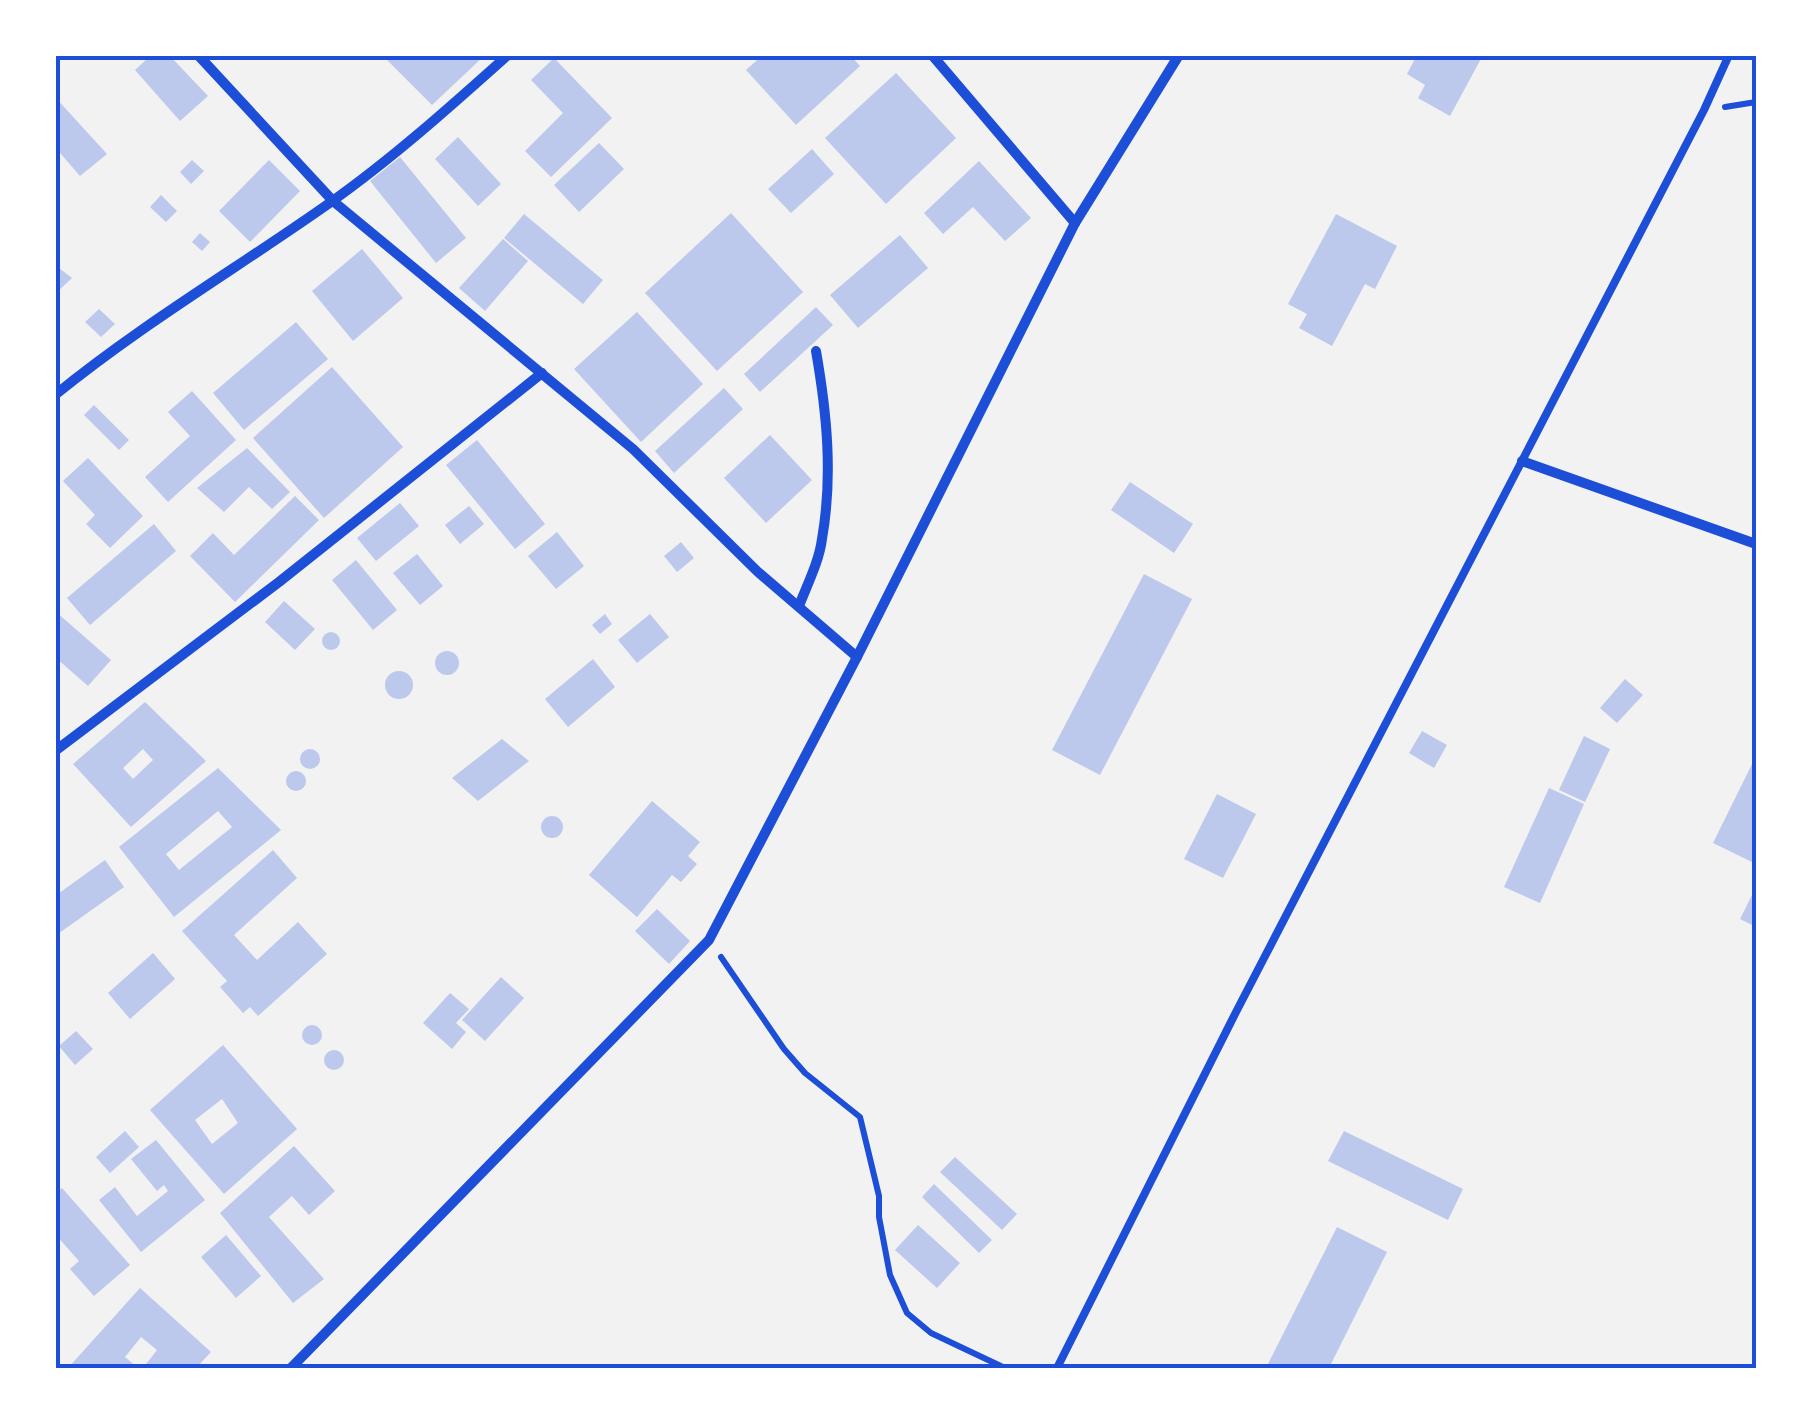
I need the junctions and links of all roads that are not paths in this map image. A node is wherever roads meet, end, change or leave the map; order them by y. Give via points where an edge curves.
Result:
1 (198, 55) edge
2 (508, 55) edge
3 (932, 55) edge
4 (1179, 55) edge
5 (1729, 55) edge
6 (332, 201) junction
7 (1076, 223) junction
8 (816, 351) dead end
9 (542, 373) junction
10 (55, 395) edge
11 (1522, 461) junction
12 (1756, 544) edge
13 (799, 606) junction
14 (857, 656) junction
15 (55, 751) edge
16 (290, 1368) edge
17 (1057, 1368) edge

1 - 6 street
2 - 6 street
3 - 7 street
4 - 7 street
5 - 11 lane
6 - 9 street
6 - 10 street via 114,347
7 - 14 street
8 - 13 street via 828,422 827,488 822,542
9 - 13 street
9 - 15 street
11 - 12 street
11 - 17 lane
13 - 14 street
14 - 16 street via 710,940

